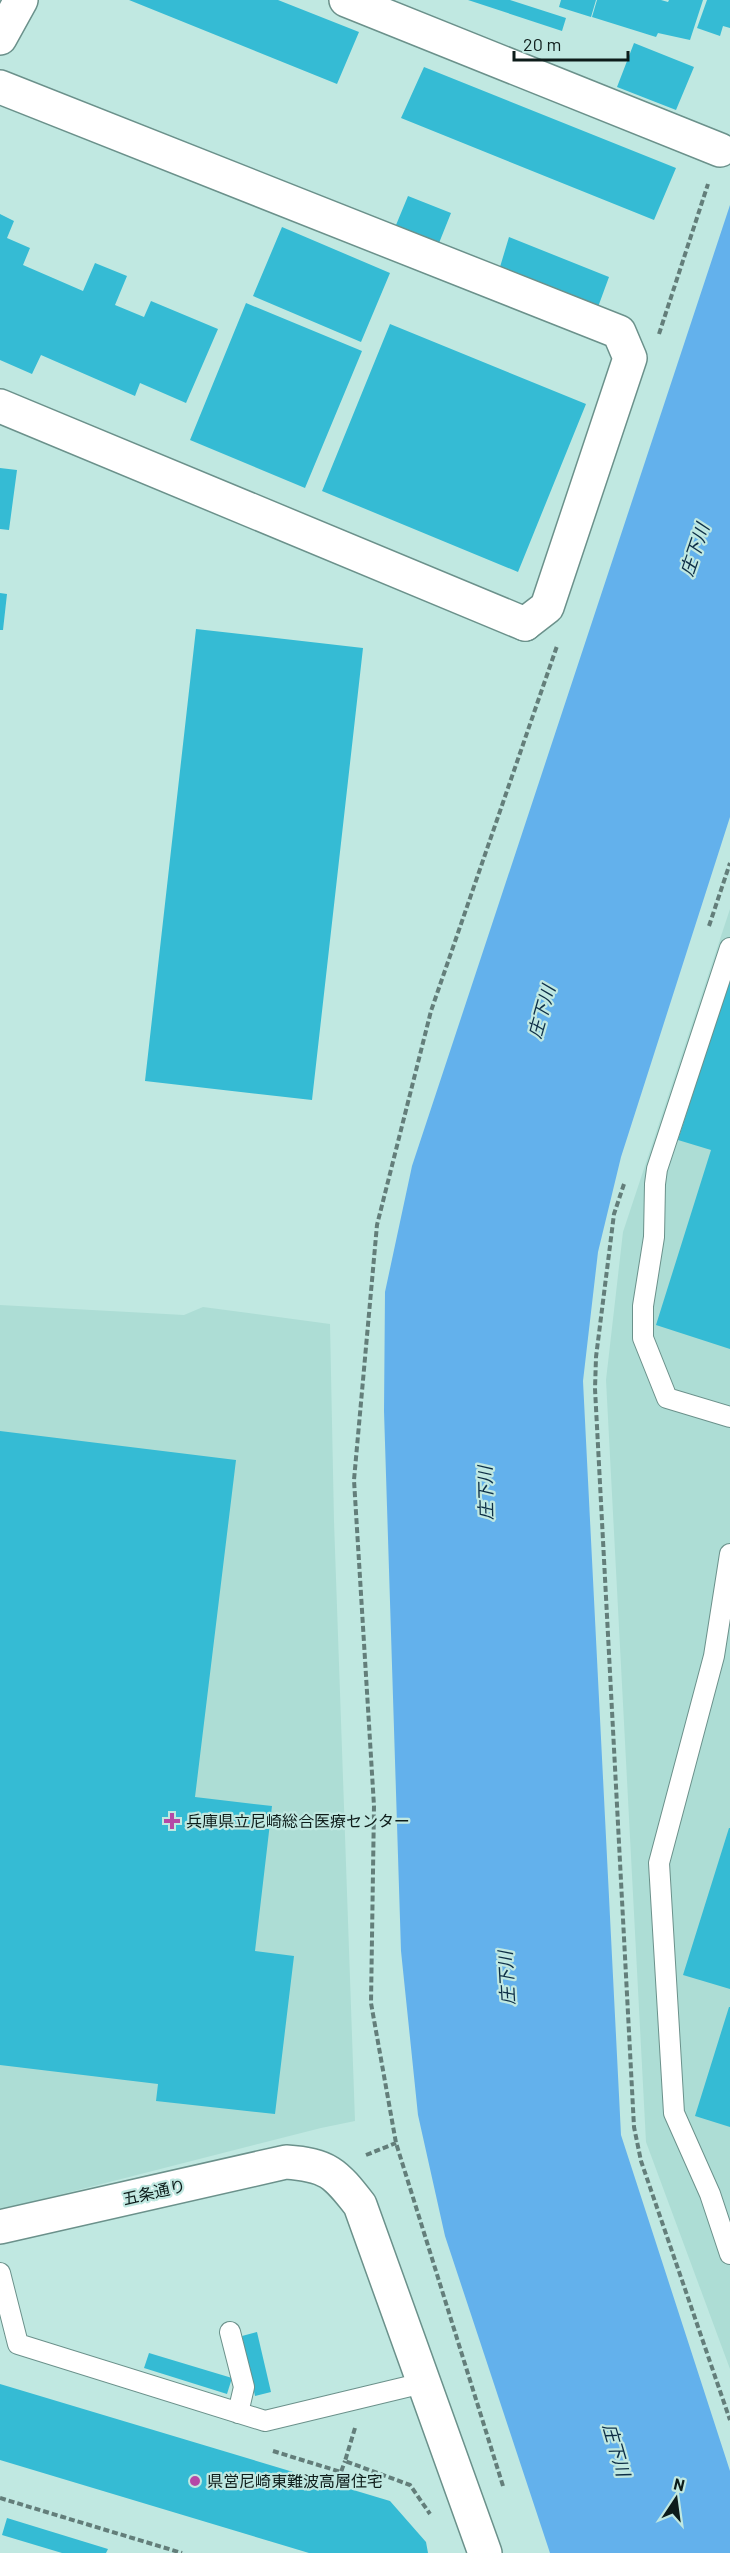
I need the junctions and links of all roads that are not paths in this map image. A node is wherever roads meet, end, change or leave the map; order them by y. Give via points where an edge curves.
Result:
1 (21, 0) edge
2 (346, 0) edge
3 (0, 38) edge
4 (0, 87) edge
5 (720, 150) road end
6 (0, 406) edge
7 (730, 948) edge
8 (730, 1417) edge
9 (730, 1554) edge
10 (0, 2227) edge
11 (730, 2254) edge
12 (0, 2273) edge
13 (230, 2332) dead end
14 (423, 2383) junction
15 (238, 2413) junction
16 (485, 2553) edge

1 - 3 street
2 - 5 street
4 - 6 street via 619,332 630,358 547,607 525,624
7 - 8 lane via 657,1168 654,1237 643,1317 643,1338 667,1398
9 - 11 lane via 714,1656 659,1863 674,2113 710,2194
10 - 14 street, 五条通り via 286,2162 308,2163 337,2176 360,2205
12 - 15 lane via 18,2344
13 - 15 lane via 244,2387
14 - 15 lane via 265,2421
14 - 16 street

